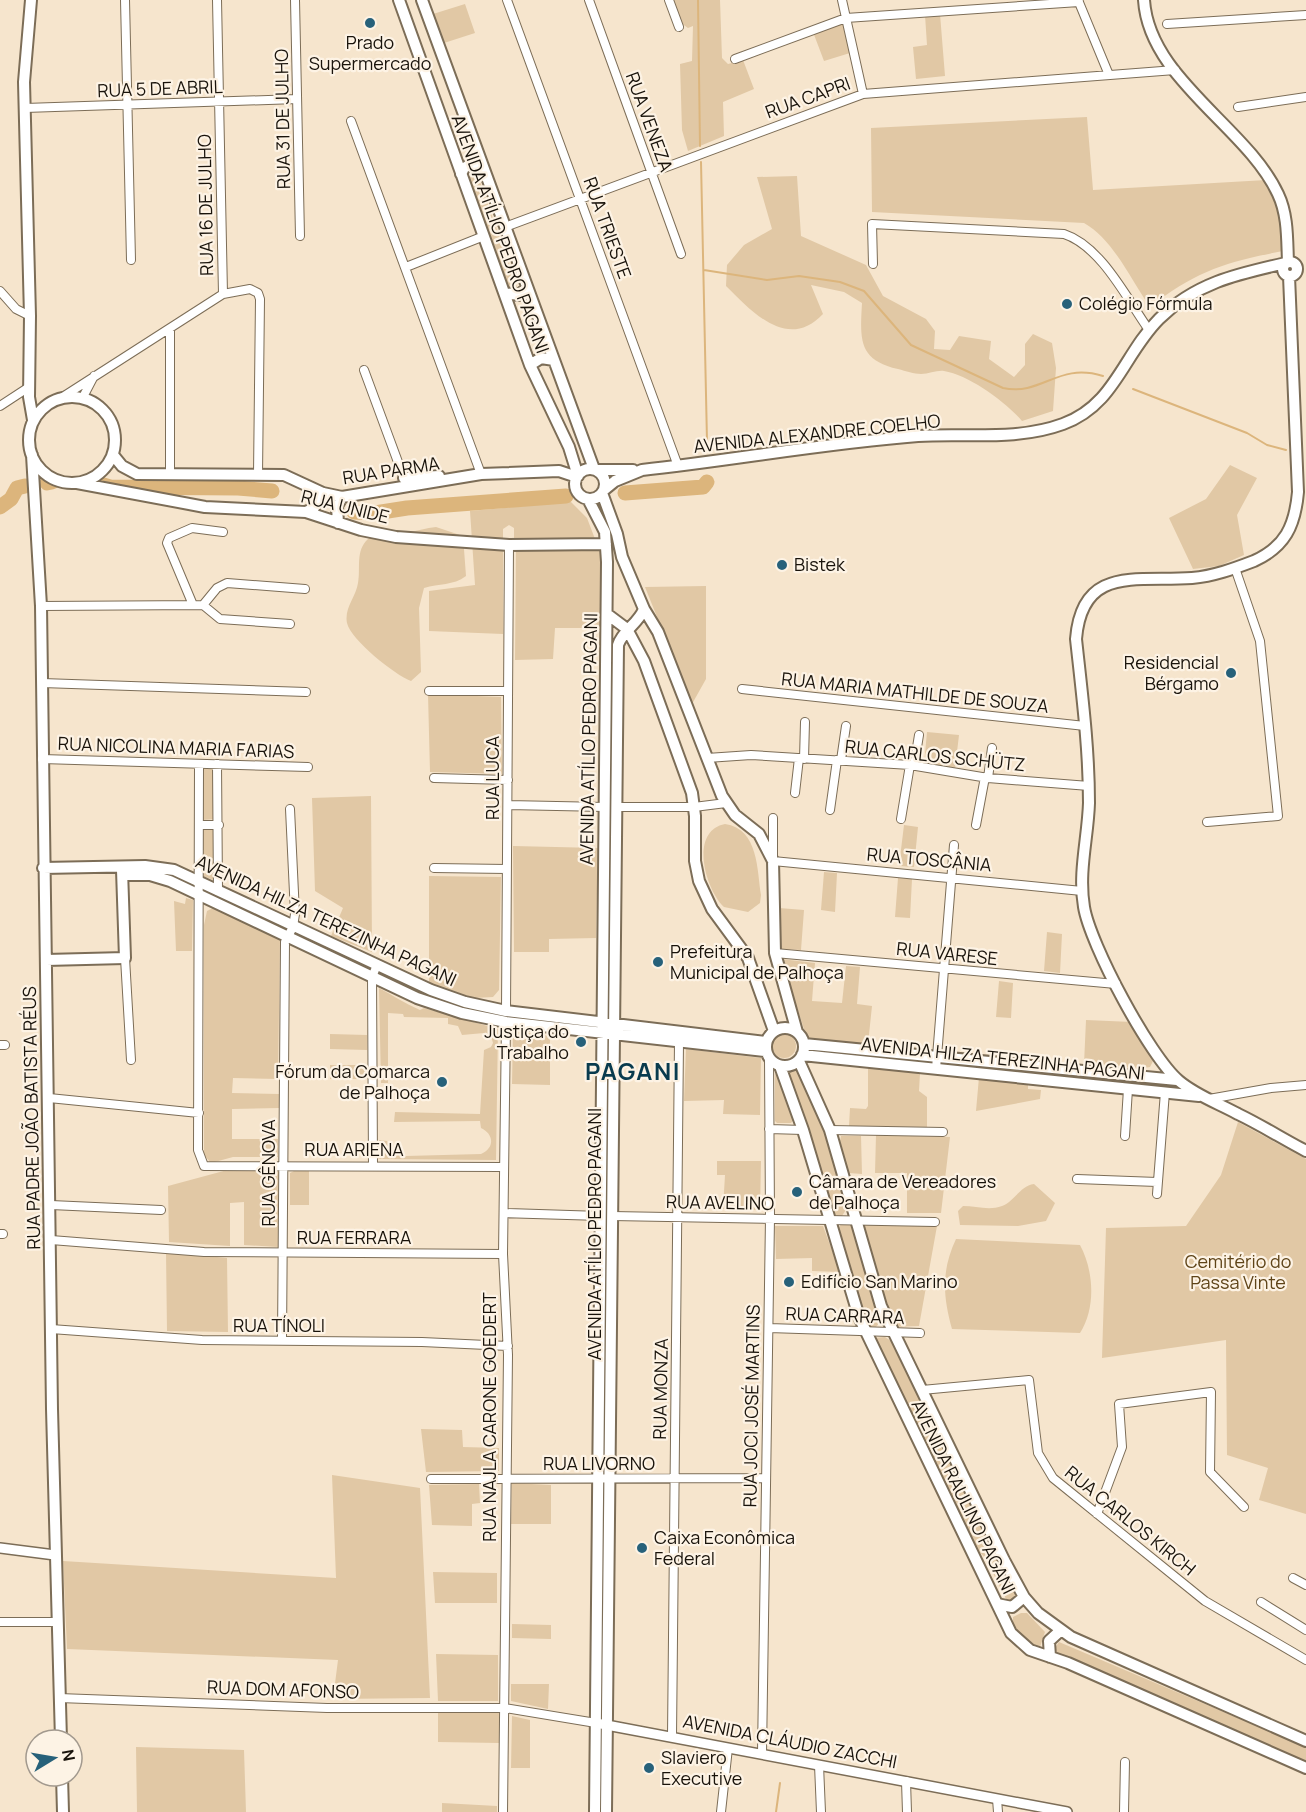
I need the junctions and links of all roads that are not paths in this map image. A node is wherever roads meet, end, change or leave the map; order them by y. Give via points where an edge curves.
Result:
1 (26, 0) edge
2 (31, 0) edge
3 (125, 0) edge
4 (217, 0) edge
5 (295, 0) edge
6 (399, 0) edge
7 (422, 0) edge
8 (507, 0) edge
9 (589, 0) edge
10 (669, 0) edge
11 (842, 0) edge
12 (1144, 0) edge
13 (1078, 1) edge
14 (29, 12) junction
15 (1306, 15) edge
16 (846, 18) junction
17 (1167, 24) dead end
18 (679, 27) dead end
19 (410, 29) junction
20 (735, 59) dead end
21 (446, 66) junction
22 (1174, 70) junction
23 (1109, 75) junction
24 (863, 94) junction
25 (1306, 97) edge
26 (297, 99) junction
27 (219, 102) junction
28 (127, 105) junction
29 (1238, 107) dead end
30 (24, 108) junction
31 (351, 121) dead end
32 (483, 168) junction
33 (651, 172) junction
34 (461, 174) junction
35 (580, 199) junction
36 (505, 227) junction
37 (300, 236) dead end
38 (483, 236) junction
39 (681, 254) dead end
40 (131, 260) dead end
41 (1306, 261) edge
42 (873, 264) dead end
43 (406, 267) junction
44 (1290, 269) junction
45 (1306, 270) edge
46 (527, 288) junction
47 (0, 291) edge
48 (505, 293) junction
49 (223, 294) junction
50 (30, 316) junction
51 (170, 329) junction
52 (1149, 330) junction
53 (554, 360) junction
54 (531, 365) junction
55 (364, 370) dead end
56 (94, 375) junction
57 (29, 392) junction
58 (62, 398) junction
59 (83, 398) junction
60 (0, 406) edge
61 (44, 407) junction
62 (33, 420) junction
63 (113, 454) junction
64 (32, 455) junction
65 (678, 466) junction
66 (595, 469) junction
67 (642, 471) junction
68 (258, 474) junction
69 (481, 474) junction
70 (170, 475) junction
71 (50, 476) junction
72 (577, 476) junction
73 (77, 483) junction
74 (406, 483) junction
75 (318, 491) junction
76 (603, 491) junction
77 (34, 495) junction
78 (342, 497) junction
79 (588, 499) junction
80 (306, 512) junction
81 (338, 523) junction
82 (223, 532) dead end
83 (606, 544) junction
84 (509, 545) junction
85 (1236, 568) junction
86 (305, 590) dead end
87 (193, 605) junction
88 (203, 605) junction
89 (41, 606) junction
90 (644, 609) junction
91 (607, 614) junction
92 (290, 624) dead end
93 (627, 629) junction
94 (42, 683) junction
95 (742, 690) dead end
96 (429, 691) dead end
97 (508, 691) junction
98 (306, 692) dead end
99 (805, 722) dead end
100 (846, 726) dead end
101 (1085, 726) junction
102 (919, 735) dead end
103 (992, 748) dead end
104 (707, 758) junction
105 (42, 759) junction
106 (801, 759) junction
107 (839, 760) junction
108 (199, 764) junction
109 (217, 764) junction
110 (912, 765) junction
111 (308, 766) dead end
112 (434, 778) dead end
113 (987, 778) junction
114 (508, 780) junction
115 (1089, 786) junction
116 (795, 793) dead end
117 (726, 803) junction
118 (508, 805) junction
119 (610, 807) junction
120 (694, 807) junction
121 (290, 809) dead end
122 (830, 810) dead end
123 (773, 818) dead end
124 (901, 819) dead end
125 (1207, 822) dead end
126 (199, 825) junction
127 (219, 825) junction
128 (976, 825) dead end
129 (954, 845) dead end
130 (773, 861) junction
131 (44, 868) junction
132 (434, 868) dead end
133 (507, 869) junction
134 (122, 871) junction
135 (952, 877) junction
136 (200, 889) junction
137 (218, 891) junction
138 (1082, 891) junction
139 (290, 931) junction
140 (775, 952) junction
141 (125, 958) junction
142 (45, 960) junction
143 (377, 965) junction
144 (945, 969) junction
145 (396, 974) junction
146 (372, 977) junction
147 (1116, 984) junction
148 (392, 986) junction
149 (506, 1017) junction
150 (608, 1029) junction
151 (774, 1031) junction
152 (797, 1032) junction
153 (679, 1042) junction
154 (767, 1050) junction
155 (802, 1053) junction
156 (937, 1056) junction
157 (130, 1060) dead end
158 (780, 1066) junction
159 (936, 1069) junction
160 (1177, 1080) junction
161 (1306, 1085) edge
162 (1128, 1089) junction
163 (1160, 1092) junction
164 (49, 1098) junction
165 (1203, 1098) junction
166 (200, 1113) junction
167 (769, 1129) junction
168 (802, 1130) junction
169 (830, 1130) junction
170 (943, 1132) dead end
171 (1125, 1136) dead end
172 (1306, 1151) edge
173 (373, 1164) junction
174 (285, 1165) junction
175 (504, 1167) junction
176 (1077, 1179) dead end
177 (1157, 1182) junction
178 (1157, 1194) dead end
179 (51, 1205) junction
180 (161, 1210) dead end
181 (504, 1213) junction
182 (607, 1216) junction
183 (678, 1217) junction
184 (770, 1218) junction
185 (830, 1220) junction
186 (856, 1220) junction
187 (935, 1222) dead end
188 (51, 1240) junction
189 (284, 1252) junction
190 (503, 1254) junction
191 (51, 1329) junction
192 (769, 1329) junction
193 (920, 1332) dead end
194 (865, 1333) junction
195 (893, 1333) junction
196 (282, 1340) junction
197 (508, 1346) junction
198 (922, 1390) junction
199 (766, 1478) junction
200 (431, 1479) dead end
201 (506, 1479) junction
202 (604, 1479) junction
203 (675, 1479) junction
204 (1245, 1507) dead end
205 (1097, 1514) junction
206 (0, 1548) edge
207 (55, 1555) junction
208 (1293, 1578) dead end
209 (1306, 1585) edge
210 (1024, 1597) junction
211 (1261, 1602) dead end
212 (997, 1604) junction
213 (56, 1622) junction
214 (0, 1623) edge
215 (1061, 1630) junction
216 (1306, 1630) edge
217 (1050, 1657) junction
218 (1306, 1660) edge
219 (59, 1698) junction
220 (506, 1708) junction
221 (601, 1724) junction
222 (60, 1728) edge
223 (672, 1737) junction
224 (1306, 1741) edge
225 (728, 1748) junction
226 (762, 1755) junction
227 (1125, 1762) dead end
228 (819, 1765) junction
229 (1306, 1768) edge
230 (906, 1781) junction
231 (62, 1788) edge
232 (997, 1798) junction
233 (63, 1812) edge
234 (503, 1812) edge
235 (595, 1812) edge
236 (606, 1812) edge
237 (721, 1812) edge
238 (821, 1812) edge
239 (907, 1812) edge
240 (998, 1812) edge
241 (1067, 1812) edge
242 (1124, 1812) edge

1 - 14 main road
2 - 14 main road
3 - 28 street
4 - 27 street, RUA 16 DE JULHO
5 - 26 street, RUA 31 DE JULHO
6 - 19 main road, AVENIDA ATÍLIO PEDRO PAGANI
7 - 21 main road, AVENIDA ATÍLIO PEDRO PAGANI
8 - 35 street, RUA TRIESTE
9 - 33 street, RUA VENEZA
10 - 18 street
11 - 16 street
12 - 22 main road via 1152,30
13 - 16 street
13 - 23 street
14 - 30 main road
15 - 17 street
16 - 20 street
16 - 24 street
19 - 21 main road via 426,26
19 - 34 main road, AVENIDA ATÍLIO PEDRO PAGANI
21 - 32 main road, AVENIDA ATÍLIO PEDRO PAGANI
22 - 23 street, RUA CAPRI
22 - 44 main road via 1271,181 1284,209
23 - 24 street, RUA CAPRI
24 - 33 street, RUA CAPRI
25 - 29 street
26 - 27 street, RUA 5 DE ABRIL
26 - 37 street, RUA 31 DE JULHO
27 - 28 street, RUA 5 DE ABRIL
27 - 49 street, RUA 16 DE JULHO
28 - 30 street, RUA 5 DE ABRIL
28 - 40 street
30 - 50 main road
31 - 43 street
32 - 34 main road via 471,164
32 - 36 main road, AVENIDA ATÍLIO PEDRO PAGANI
33 - 35 street, RUA CAPRI
33 - 39 street, RUA VENEZA
34 - 38 main road, AVENIDA ATÍLIO PEDRO PAGANI
35 - 36 street, RUA CAPRI
35 - 65 street, RUA TRIESTE
36 - 46 main road, AVENIDA ATÍLIO PEDRO PAGANI
38 - 43 street
38 - 48 main road, AVENIDA ATÍLIO PEDRO PAGANI
41 - 44 main road
42 - 52 street via 872,224 1064,234 1080,239 1093,250
43 - 69 street
44 - 45 main road
44 - 52 main road, AVENIDA ALEXANDRE COELHO via 1255,270 1201,287 1174,305
44 - 85 main road via 1298,492 1294,521 1279,546
46 - 48 main road via 514,296
46 - 53 main road, AVENIDA ATÍLIO PEDRO PAGANI
47 - 50 street via 16,309
48 - 54 main road, AVENIDA ATÍLIO PEDRO PAGANI
49 - 51 street, RUA 16 DE JULHO
49 - 68 street via 250,289 260,299
50 - 57 main road
51 - 56 street, RUA 16 DE JULHO
51 - 70 street
52 - 65 main road, AVENIDA ALEXANDRE COELHO via 1107,394 1063,424 1025,433 896,438
53 - 54 main road via 541,357
53 - 66 main road, AVENIDA ATÍLIO PEDRO PAGANI
54 - 72 main road, AVENIDA ATÍLIO PEDRO PAGANI via 569,447
55 - 74 street
56 - 58 street, RUA 16 DE JULHO
56 - 59 street
57 - 60 street
57 - 61 main road
57 - 62 main road
58 - 59 main road
58 - 61 main road
59 - 63 main road via 103,408 111,421 116,436
61 - 62 main road
62 - 64 main road via 29,435
63 - 70 main road, RUA PARMA via 122,466 137,474
63 - 73 main road via 99,474
64 - 71 main road
64 - 77 main road, RUA PADRE JOÃO BATISTA RÉUS
65 - 67 main road, AVENIDA ALEXANDRE COELHO
66 - 67 main road, AVENIDA ALEXANDRE COELHO
66 - 72 main road
66 - 76 main road via 603,476
67 - 76 main road, AVENIDA ALEXANDRE COELHO via 615,481
68 - 70 main road, RUA PARMA
68 - 75 main road, RUA PARMA via 284,475
69 - 72 main road, RUA PARMA via 559,471
69 - 74 main road, RUA PARMA
71 - 73 main road
71 - 77 main road
72 - 79 main road via 576,489
73 - 80 main road, RUA UNIDE via 205,507
74 - 78 main road, RUA PARMA
75 - 78 main road, RUA PARMA
75 - 80 main road via 314,508
76 - 79 main road
76 - 90 main road via 621,557
77 - 89 main road, RUA PADRE JOÃO BATISTA RÉUS
78 - 81 main road via 337,506
79 - 83 main road, AVENIDA ATÍLIO PEDRO PAGANI via 602,523
80 - 81 main road, RUA UNIDE
81 - 84 main road, RUA UNIDE via 396,537
82 - 87 street via 192,528 169,538 167,543
83 - 84 main road, RUA UNIDE
83 - 91 main road, AVENIDA ATÍLIO PEDRO PAGANI
84 - 97 street, RUA LUCA
85 - 101 main road via 1194,578 1126,579 1094,594 1080,613 1076,639
85 - 125 street via 1260,641 1278,816
86 - 88 street via 227,583 217,588
87 - 88 street
87 - 89 street
88 - 92 street via 220,619
89 - 94 main road, RUA PADRE JOÃO BATISTA RÉUS
90 - 93 main road, AVENIDA ATÍLIO PEDRO PAGANI
90 - 104 main road via 658,632
91 - 93 main road
91 - 119 main road, AVENIDA ATÍLIO PEDRO PAGANI
93 - 119 main road, AVENIDA ATÍLIO PEDRO PAGANI via 618,645
93 - 120 main road via 644,661 685,770
94 - 98 street
94 - 105 main road, RUA PADRE JOÃO BATISTA RÉUS
95 - 101 street, RUA MARIA MATHILDE DE SOUZA
96 - 97 street
97 - 114 street, RUA LUCA
99 - 106 street
100 - 107 street
101 - 115 main road
102 - 110 street
103 - 113 street
104 - 106 street, RUA CARLOS SCHÜTZ via 750,755
104 - 117 main road
105 - 108 street, RUA NICOLINA MARIA FARIAS
105 - 131 main road, RUA PADRE JOÃO BATISTA RÉUS
106 - 107 street, RUA CARLOS SCHÜTZ
106 - 116 street
107 - 110 street, RUA CARLOS SCHÜTZ
107 - 122 street
108 - 109 street, RUA NICOLINA MARIA FARIAS
108 - 126 street
109 - 111 street, RUA NICOLINA MARIA FARIAS
109 - 127 street
110 - 113 street, RUA CARLOS SCHÜTZ
110 - 124 street
112 - 114 street
113 - 115 street, RUA CARLOS SCHÜTZ
113 - 128 street
114 - 118 street, RUA LUCA
115 - 138 main road
117 - 120 street
117 - 130 main road via 759,834
118 - 119 street
118 - 133 street, RUA LUCA
119 - 120 street
119 - 150 main road, AVENIDA ATÍLIO PEDRO PAGANI
120 - 151 main road via 695,861 702,891 748,958
121 - 139 street, RUA GÊNOVA via 295,914
123 - 130 street
126 - 127 street
126 - 136 street
127 - 137 street
129 - 135 street
130 - 135 street, RUA TOSCÂNIA
130 - 140 main road
131 - 134 main road, AVENIDA HILZA TEREZINHA PAGANI
131 - 142 main road, RUA PADRE JOÃO BATISTA RÉUS
132 - 133 street
133 - 149 street, RUA LUCA
134 - 136 main road, AVENIDA HILZA TEREZINHA PAGANI via 165,868
134 - 141 main road
135 - 138 street, RUA TOSCÂNIA
135 - 144 street
136 - 137 main road, AVENIDA HILZA TEREZINHA PAGANI
136 - 139 main road, AVENIDA HILZA TEREZINHA PAGANI
136 - 166 street
137 - 139 main road, AVENIDA HILZA TEREZINHA PAGANI
138 - 147 main road via 1092,939
139 - 143 main road, AVENIDA HILZA TEREZINHA PAGANI
139 - 146 main road, AVENIDA HILZA TEREZINHA PAGANI
139 - 174 street, RUA GÊNOVA via 285,942
140 - 144 street, RUA VARESE
140 - 152 main road
141 - 142 main road
141 - 157 street
142 - 164 main road, RUA PADRE JOÃO BATISTA RÉUS
143 - 145 main road, AVENIDA HILZA TEREZINHA PAGANI
143 - 146 street
144 - 147 street, RUA VARESE
144 - 156 street
145 - 148 main road
145 - 149 main road, AVENIDA HILZA TEREZINHA PAGANI
146 - 148 main road, AVENIDA HILZA TEREZINHA PAGANI
146 - 173 street
147 - 160 main road via 1155,1051
148 - 149 main road, AVENIDA HILZA TEREZINHA PAGANI via 439,1006
149 - 150 main road, AVENIDA HILZA TEREZINHA PAGANI
149 - 175 street, RUA NAJLA CARONE GOEDERT
150 - 153 main road, AVENIDA HILZA TEREZINHA PAGANI
150 - 154 main road, AVENIDA HILZA TEREZINHA PAGANI
150 - 182 main road, AVENIDA ATÍLIO PEDRO PAGANI
151 - 152 main road via 788,1028
151 - 154 main road
152 - 155 main road
153 - 154 main road, AVENIDA HILZA TEREZINHA PAGANI
153 - 183 street, RUA MONZA
154 - 158 main road
154 - 167 street, RUA JOCI JOSÉ MARTINS
155 - 156 main road, AVENIDA HILZA TEREZINHA PAGANI
155 - 158 main road via 789,1066
155 - 159 main road, AVENIDA HILZA TEREZINHA PAGANI
155 - 169 main road, AVENIDA RAULINO PAGANI
156 - 159 street
156 - 160 main road, AVENIDA HILZA TEREZINHA PAGANI
158 - 168 main road, AVENIDA RAULINO PAGANI
159 - 162 main road, AVENIDA HILZA TEREZINHA PAGANI
160 - 163 main road
160 - 165 main road
161 - 165 street
162 - 163 main road, AVENIDA HILZA TEREZINHA PAGANI
162 - 171 street
163 - 165 main road, AVENIDA HILZA TEREZINHA PAGANI
163 - 177 street
164 - 166 street
164 - 179 main road, RUA PADRE JOÃO BATISTA RÉUS
165 - 172 main road
166 - 174 street, RUA ARIENA via 198,1150 204,1166
167 - 168 street
167 - 184 street, RUA JOCI JOSÉ MARTINS
168 - 185 main road, AVENIDA RAULINO PAGANI
169 - 170 street
169 - 186 main road, AVENIDA RAULINO PAGANI
173 - 174 street, RUA ARIENA
173 - 175 street, RUA ARIENA
174 - 189 street, RUA GÊNOVA
175 - 181 street, RUA NAJLA CARONE GOEDERT
176 - 177 street
177 - 178 street
179 - 180 street
179 - 188 main road, RUA PADRE JOÃO BATISTA RÉUS
181 - 182 street, RUA AVELINO
181 - 190 street, RUA NAJLA CARONE GOEDERT
182 - 183 street, RUA AVELINO
182 - 202 main road, AVENIDA ATÍLIO PEDRO PAGANI
183 - 184 street, RUA AVELINO
183 - 203 street, RUA MONZA
184 - 185 street, RUA AVELINO
184 - 192 street, RUA JOCI JOSÉ MARTINS
185 - 186 street, RUA AVELINO
185 - 194 main road, AVENIDA RAULINO PAGANI
186 - 187 street, RUA AVELINO
186 - 195 main road, AVENIDA RAULINO PAGANI
188 - 189 street, RUA FERRARA via 204,1252
188 - 191 main road, RUA PADRE JOÃO BATISTA RÉUS
189 - 190 street, RUA FERRARA
189 - 196 street, RUA GÊNOVA
190 - 197 street, RUA NAJLA CARONE GOEDERT
191 - 196 street, RUA TÍNOLI via 202,1340
191 - 207 main road, RUA PADRE JOÃO BATISTA RÉUS
192 - 194 street, RUA CARRARA
192 - 199 street, RUA JOCI JOSÉ MARTINS
193 - 195 street, RUA CARRARA
194 - 195 street, RUA CARRARA
194 - 212 main road, AVENIDA RAULINO PAGANI
195 - 198 main road, AVENIDA RAULINO PAGANI
196 - 197 street, RUA TÍNOLI
197 - 201 street, RUA NAJLA CARONE GOEDERT
198 - 205 street, RUA CARLOS KIRCH via 1029,1380 1041,1462 1064,1488
198 - 210 main road, AVENIDA RAULINO PAGANI
199 - 203 street, RUA LIVORNO
199 - 226 street, RUA JOCI JOSÉ MARTINS
200 - 201 street, RUA LIVORNO
201 - 202 street, RUA LIVORNO
201 - 220 street, RUA NAJLA CARONE GOEDERT
202 - 203 street, RUA LIVORNO
202 - 221 main road, AVENIDA ATÍLIO PEDRO PAGANI
203 - 223 street, RUA MONZA
204 - 205 street via 1210,1472 1211,1392 1119,1404 1122,1447
205 - 218 street, RUA CARLOS KIRCH via 1205,1601
206 - 207 street
207 - 213 main road, RUA PADRE JOÃO BATISTA RÉUS
208 - 209 street
210 - 212 main road via 1012,1607
210 - 215 main road, AVENIDA RAULINO PAGANI
211 - 216 street
212 - 217 main road, AVENIDA RAULINO PAGANI via 1019,1643
213 - 214 street
213 - 219 main road, RUA PADRE JOÃO BATISTA RÉUS
215 - 217 main road via 1049,1641
215 - 224 main road, AVENIDA RAULINO PAGANI via 1082,1643
217 - 229 main road, AVENIDA RAULINO PAGANI
219 - 220 street, RUA DOM AFONSO via 327,1708
219 - 222 main road, RUA PADRE JOÃO BATISTA RÉUS
220 - 221 street, AVENIDA CLÁUDIO ZACCHI
220 - 234 street, RUA NAJLA CARONE GOEDERT
221 - 223 street, AVENIDA CLÁUDIO ZACCHI
221 - 235 main road, AVENIDA ATÍLIO PEDRO PAGANI
221 - 236 main road, AVENIDA ATÍLIO PEDRO PAGANI
223 - 225 street, AVENIDA CLÁUDIO ZACCHI
225 - 226 street, AVENIDA CLÁUDIO ZACCHI
225 - 237 street
226 - 228 street, AVENIDA CLÁUDIO ZACCHI
227 - 242 street
228 - 230 street, AVENIDA CLÁUDIO ZACCHI
228 - 238 street
230 - 232 street, AVENIDA CLÁUDIO ZACCHI
230 - 239 street
231 - 233 main road
232 - 240 street
232 - 241 street, AVENIDA CLÁUDIO ZACCHI

